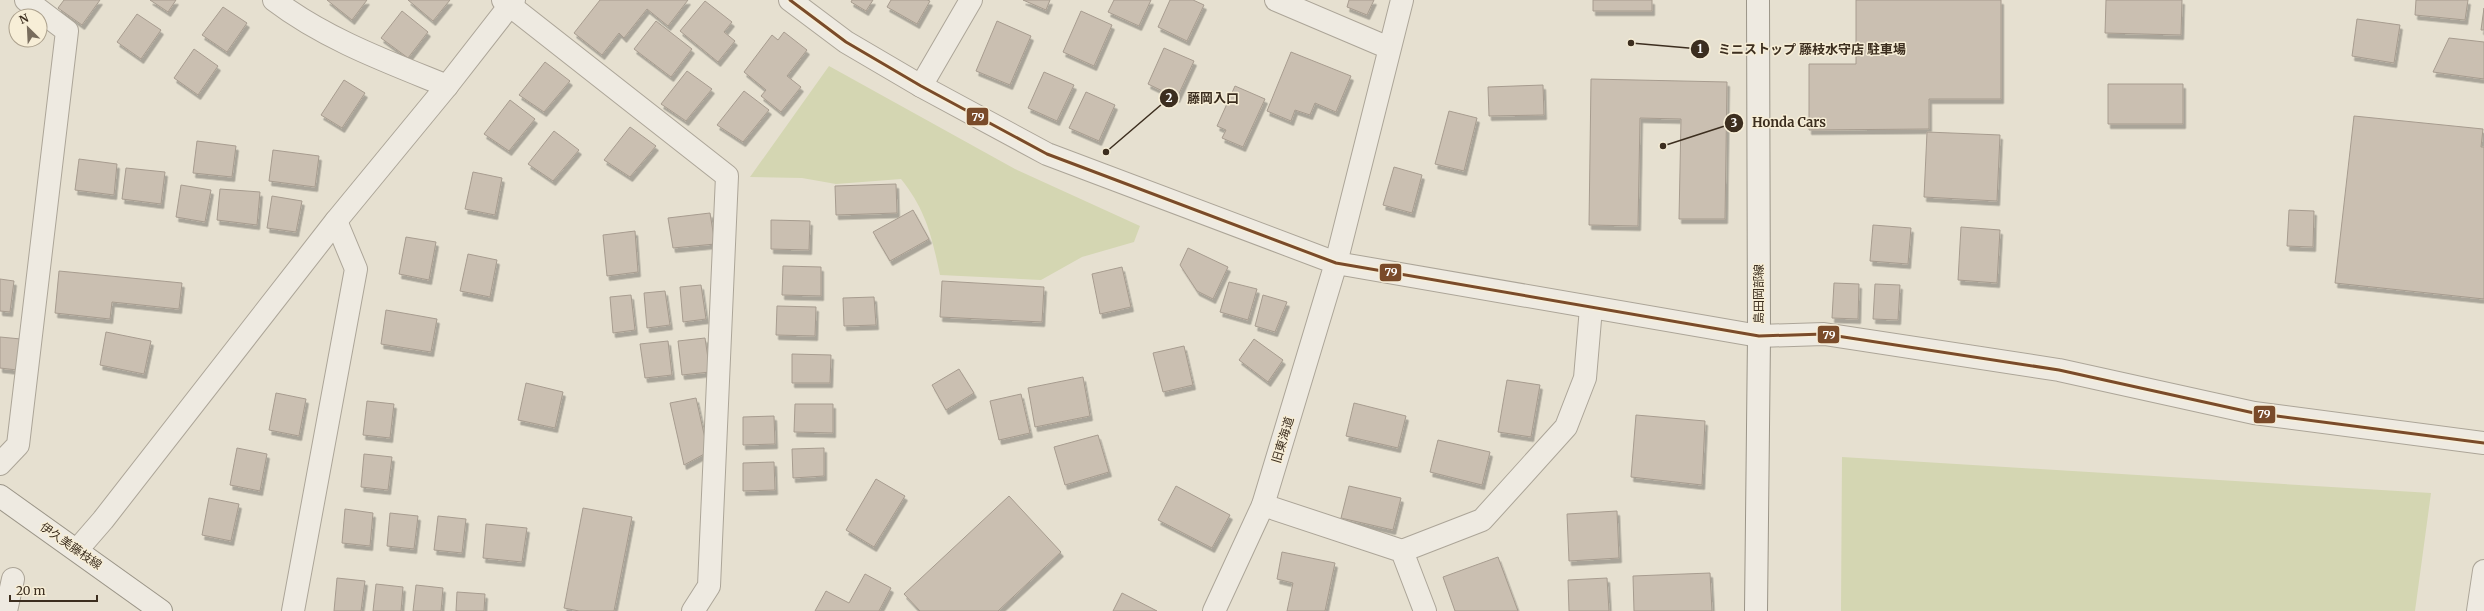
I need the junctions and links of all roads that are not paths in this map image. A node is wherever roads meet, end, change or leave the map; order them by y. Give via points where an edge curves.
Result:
1 (26, 0) edge
2 (274, 0) edge
3 (790, 0) edge
4 (971, 0) edge
5 (1276, 0) edge
6 (1402, 0) edge
7 (1758, 0) edge
8 (509, 2) edge
9 (1389, 48) junction
10 (448, 86) junction
11 (921, 86) junction
12 (336, 222) junction
13 (1336, 263) junction
14 (1591, 308) junction
15 (1759, 336) junction
16 (2484, 443) edge
17 (0, 464) edge
18 (0, 496) edge
19 (1263, 505) junction
20 (77, 550) junction
21 (1402, 552) junction
22 (2484, 571) edge
23 (13, 579) dead end
24 (6, 611) edge
25 (161, 611) edge
26 (293, 611) edge
27 (693, 611) edge
28 (1214, 611) edge
29 (1425, 611) edge
30 (1756, 611) edge
31 (2478, 611) edge

1 - 17 street via 67,31 18,445
2 - 10 street via 289,12 370,55
3 - 11 street via 846,42
4 - 11 street
5 - 9 street
6 - 9 street, 旧東海道
7 - 15 street, 島田岡部線
8 - 10 street
8 - 27 street via 727,176 709,586
9 - 13 street, 旧東海道
10 - 12 street
11 - 13 street via 1047,154
12 - 20 street
12 - 26 street via 356,269
13 - 14 street
13 - 19 street, 旧東海道
14 - 15 street
14 - 21 street via 1585,378 1566,427 1482,520
15 - 16 street via 1824,334 2059,370 2254,412
15 - 30 street, 島田岡部線
18 - 20 street, 伊久美藤枝線
19 - 21 street
19 - 28 street, 旧東海道
20 - 25 street, 伊久美藤枝線
21 - 29 street
22 - 31 street
23 - 24 street

